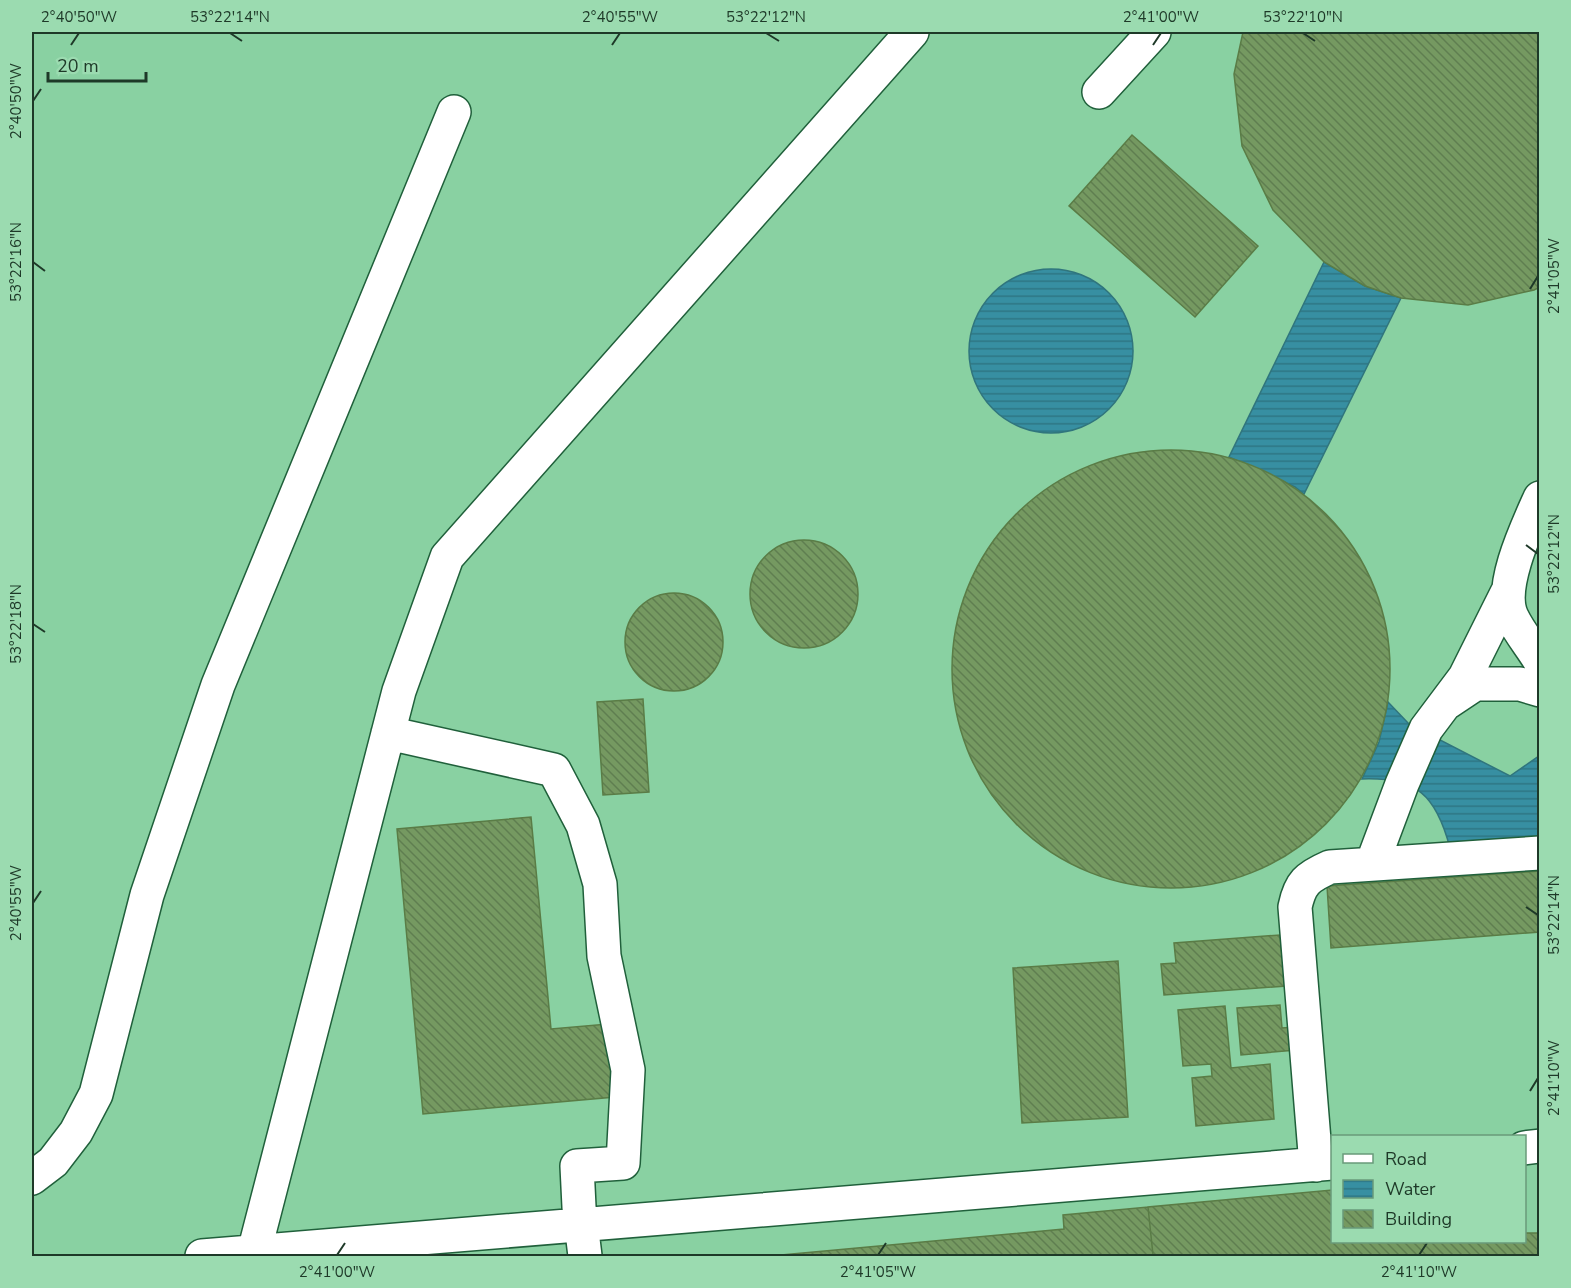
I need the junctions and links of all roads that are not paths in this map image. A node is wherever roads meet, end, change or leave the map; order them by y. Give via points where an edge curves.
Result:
1 (912, 32) edge
2 (1138, 37) edge
3 (1099, 92) dead end
4 (454, 112) dead end
5 (1539, 498) edge
6 (1507, 593) junction
7 (1539, 660) edge
8 (1539, 690) edge
9 (1446, 704) junction
10 (388, 733) junction
11 (1539, 853) edge
12 (1372, 864) junction
13 (1324, 1164) edge
14 (32, 1178) edge
15 (583, 1241) edge
16 (253, 1254) edge
17 (202, 1257) edge

1 - 10 lane via 447,557
2 - 3 lane
4 - 14 lane via 218,685 147,895 96,1094 76,1132 53,1162
5 - 6 lane via 1522,538
6 - 7 lane via 1511,616
6 - 9 lane via 1465,676
8 - 9 lane via 1520,684 1475,684
9 - 12 lane via 1426,729
10 - 15 lane via 554,770 583,825 600,884 604,956 628,1070 622,1163 577,1166
10 - 16 lane
11 - 12 lane
12 - 13 lane via 1330,867 1312,874 1299,889 1295,907
13 - 15 lane
15 - 16 lane
16 - 17 lane

